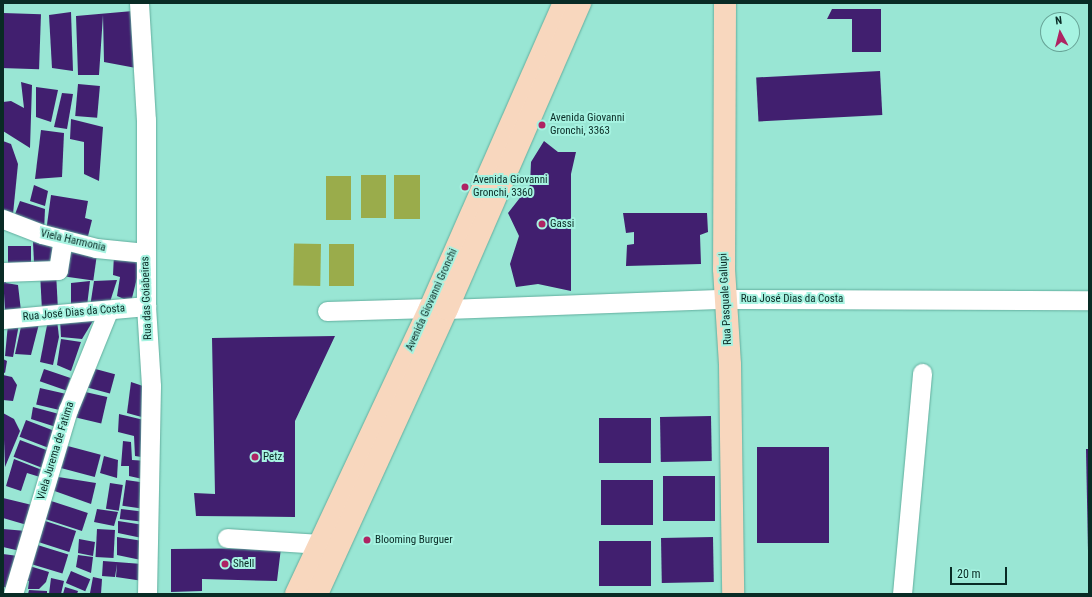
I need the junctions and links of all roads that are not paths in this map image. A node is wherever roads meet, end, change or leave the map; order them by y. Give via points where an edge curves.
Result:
1 (139, 3) edge
2 (564, 3) edge
3 (580, 3) edge
4 (725, 3) edge
5 (3, 219) edge
6 (63, 239) junction
7 (146, 253) junction
8 (3, 272) edge
9 (725, 299) junction
10 (1089, 300) edge
11 (146, 306) junction
12 (438, 309) junction
13 (108, 311) junction
14 (327, 311) dead end
15 (3, 319) edge
16 (922, 373) dead end
17 (330, 520) junction
18 (227, 538) dead end
19 (319, 544) junction
20 (13, 594) edge
21 (147, 594) edge
22 (296, 594) edge
23 (305, 594) edge
24 (318, 594) edge
25 (733, 594) edge
26 (902, 594) edge

1 - 7 street, Rua das Goiabeiras via 146,120
2 - 12 main road, Avenida Giovanni Gronchi
3 - 12 main road, Avenida Giovanni Gronchi
4 - 9 main road, Rua Pasquale Gallupi
5 - 6 street, Viela Harmonia
6 - 7 street, Viela Harmonia via 96,248
6 - 8 street via 58,270
7 - 11 street, Rua das Goiabeiras
9 - 10 street, Rua José Dias da Costa
9 - 12 street, Rua José Dias da Costa
9 - 25 main road, Rua Pasquale Gallupi
11 - 13 street, Rua José Dias da Costa
11 - 21 street, Rua das Goiabeiras via 151,386
12 - 14 street, Rua José Dias da Costa
12 - 17 main road, Avenida Giovanni Gronchi
12 - 24 main road, Avenida Giovanni Gronchi
13 - 15 street, Rua José Dias da Costa
13 - 20 street, Viela Jurema de Fatima via 68,410
16 - 26 street
17 - 19 main road, Avenida Giovanni Gronchi
17 - 23 main road via 325,546
18 - 19 street
19 - 22 main road, Avenida Giovanni Gronchi

